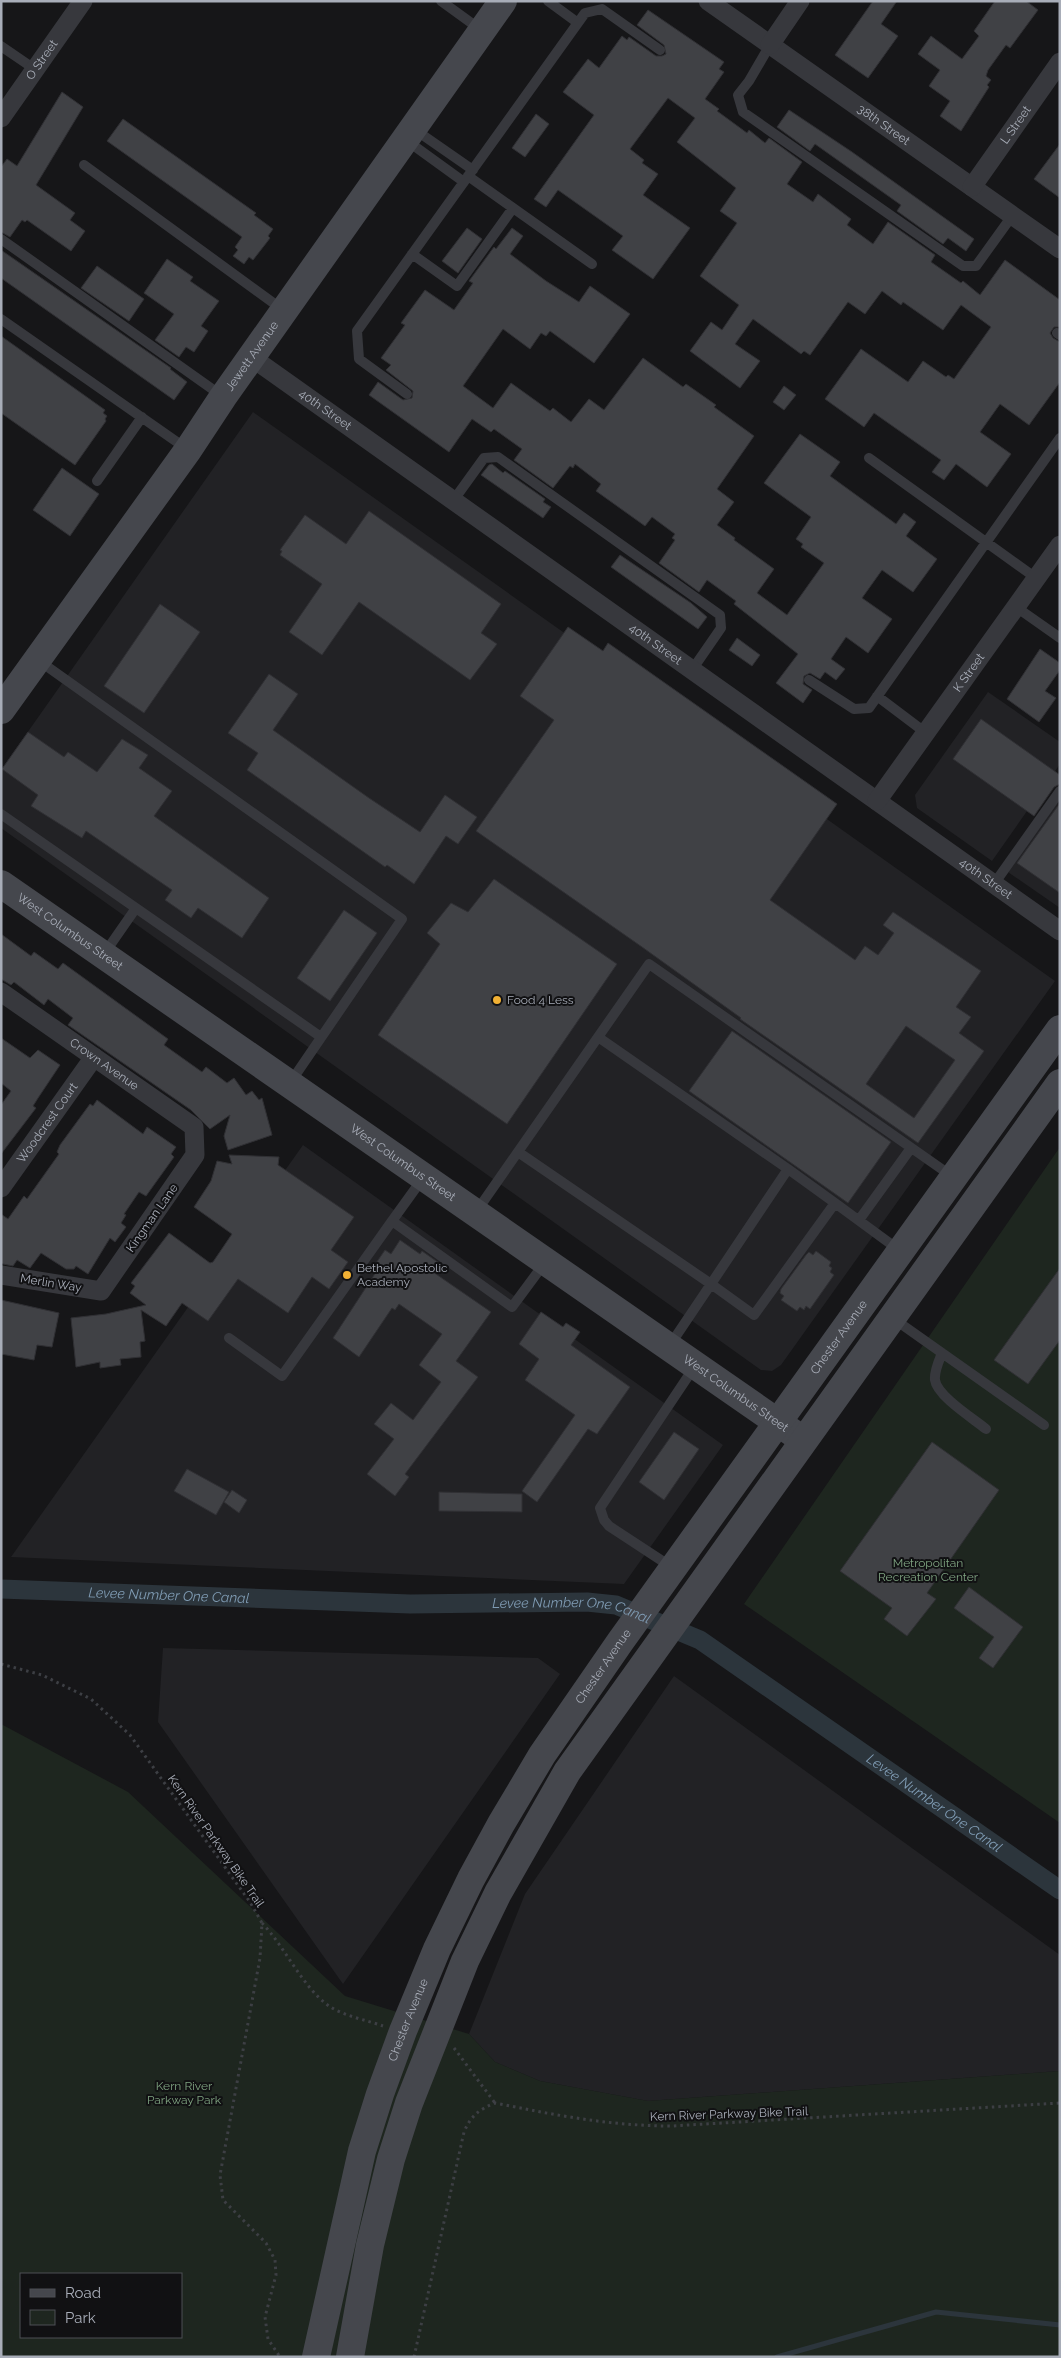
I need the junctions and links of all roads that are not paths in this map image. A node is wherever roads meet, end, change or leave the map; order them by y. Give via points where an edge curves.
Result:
1 (83, 1) edge
2 (441, 1) edge
3 (503, 1) edge
4 (548, 1) edge
5 (708, 1) edge
6 (800, 1) edge
7 (578, 23) junction
8 (482, 30) junction
9 (770, 45) junction
10 (1, 46) edge
11 (660, 50) dead end
12 (1060, 62) edge
13 (36, 70) junction
14 (1, 118) edge
15 (409, 133) junction
16 (84, 165) dead end
17 (468, 176) junction
18 (972, 187) junction
19 (513, 208) junction
20 (1012, 216) junction
21 (1, 239) edge
22 (1060, 250) edge
23 (412, 254) junction
24 (592, 264) dead end
25 (284, 311) junction
26 (1, 319) edge
27 (251, 357) junction
28 (407, 394) dead end
29 (223, 397) junction
30 (142, 417) junction
31 (1060, 438) edge
32 (188, 450) junction
33 (868, 458) dead end
34 (97, 481) dead end
35 (453, 500) junction
36 (986, 542) junction
37 (1060, 545) edge
38 (1036, 578) junction
39 (1016, 607) junction
40 (1060, 638) edge
41 (37, 660) junction
42 (692, 670) junction
43 (809, 680) dead end
44 (877, 696) junction
45 (1, 710) edge
46 (926, 733) junction
47 (1060, 791) edge
48 (877, 801) junction
49 (1, 814) edge
50 (1, 884) edge
51 (994, 884) junction
52 (136, 908) junction
53 (1060, 931) edge
54 (103, 955) junction
55 (1, 992) edge
56 (1060, 1029) edge
57 (321, 1037) junction
58 (598, 1037) junction
59 (94, 1057) junction
60 (1060, 1083) edge
61 (289, 1084) junction
62 (196, 1144) joint
63 (911, 1148) junction
64 (518, 1152) junction
65 (788, 1169) junction
66 (424, 1177) junction
67 (953, 1177) junction
68 (1, 1188) edge
69 (835, 1203) junction
70 (475, 1213) junction
71 (859, 1220) junction
72 (392, 1221) junction
73 (900, 1251) junction
74 (546, 1261) junction
75 (1, 1275) edge
76 (711, 1284) junction
77 (101, 1291) joint
78 (892, 1317) junction
79 (229, 1338) dead end
80 (669, 1347) junction
81 (942, 1353) junction
82 (695, 1365) junction
83 (778, 1423) junction
84 (1044, 1426) dead end
85 (986, 1429) dead end
86 (804, 1441) junction
87 (672, 1572) junction
88 (318, 2348) edge
89 (350, 2357) edge

1 - 13 street, O Street
2 - 8 lane
3 - 8 main road, Jewett Avenue
4 - 7 lane
5 - 9 street, 38th Street
6 - 9 street
7 - 11 lane via 585,13 602,9
7 - 17 lane
8 - 15 main road, Jewett Avenue
9 - 18 street, 38th Street
9 - 20 lane via 738,95 744,112 963,266 976,266
10 - 13 lane
12 - 18 street, L Street
13 - 14 street, O Street
15 - 17 lane
15 - 17 lane
15 - 25 main road, Jewett Avenue
16 - 25 lane
17 - 19 lane
17 - 23 lane
18 - 20 street, 38th Street
19 - 23 lane via 457,286
19 - 24 lane
20 - 22 street, 38th Street
21 - 29 lane
23 - 28 lane via 357,331 359,359
25 - 27 main road, Jewett Avenue
26 - 30 lane
27 - 29 main road, Jewett Avenue
27 - 35 street, 40th Street
29 - 32 main road, Jewett Avenue
30 - 32 lane
30 - 34 lane
31 - 36 lane
32 - 41 main road, Jewett Avenue
33 - 36 lane
35 - 42 street, 40th Street
35 - 42 lane via 484,458 498,457 514,468 720,615 721,628
36 - 38 lane
36 - 44 lane
37 - 38 street, K Street
38 - 39 street, K Street
39 - 40 lane
39 - 46 street, K Street
41 - 45 main road, Jewett Avenue
41 - 57 lane via 402,919
42 - 48 street, 40th Street
43 - 44 lane via 854,708 869,708
44 - 46 lane
46 - 48 street, K Street
47 - 51 lane
48 - 51 street, 40th Street
49 - 52 lane
50 - 54 main road, West Columbus Street
51 - 53 street, 40th Street
52 - 54 lane
52 - 57 lane
54 - 61 main road, West Columbus Street
55 - 59 street, Crown Avenue
56 - 67 main road, Chester Avenue
57 - 61 lane
58 - 63 lane via 649,964
58 - 64 lane
58 - 65 lane
59 - 62 street, Crown Avenue via 194,1127
59 - 68 street, Woodcrest Court
60 - 78 main road
61 - 66 main road, West Columbus Street
62 - 77 street, Kingman Lane via 195,1155
63 - 67 lane
63 - 71 lane
64 - 70 lane
64 - 76 lane
65 - 69 lane
65 - 76 lane
66 - 70 main road, West Columbus Street
66 - 72 lane
67 - 73 main road, Chester Avenue
69 - 71 lane
69 - 76 lane via 754,1315
70 - 74 main road, West Columbus Street
71 - 73 lane
72 - 74 lane via 512,1307
72 - 79 lane via 282,1376
73 - 83 main road, Chester Avenue
74 - 80 main road, West Columbus Street
75 - 77 street, Merlin Way
76 - 80 lane
78 - 81 lane
78 - 86 main road
80 - 82 main road, West Columbus Street
81 - 84 lane
81 - 85 lane via 934,1379 936,1386
82 - 83 main road, West Columbus Street
82 - 87 lane via 600,1508 609,1526
83 - 86 main road, West Columbus Street
83 - 87 main road, Chester Avenue
86 - 89 main road via 567,1772 498,1893 465,1961 409,2103 391,2159 370,2245
87 - 88 main road, Chester Avenue via 542,1756 501,1824 441,1940 403,2031 362,2151

